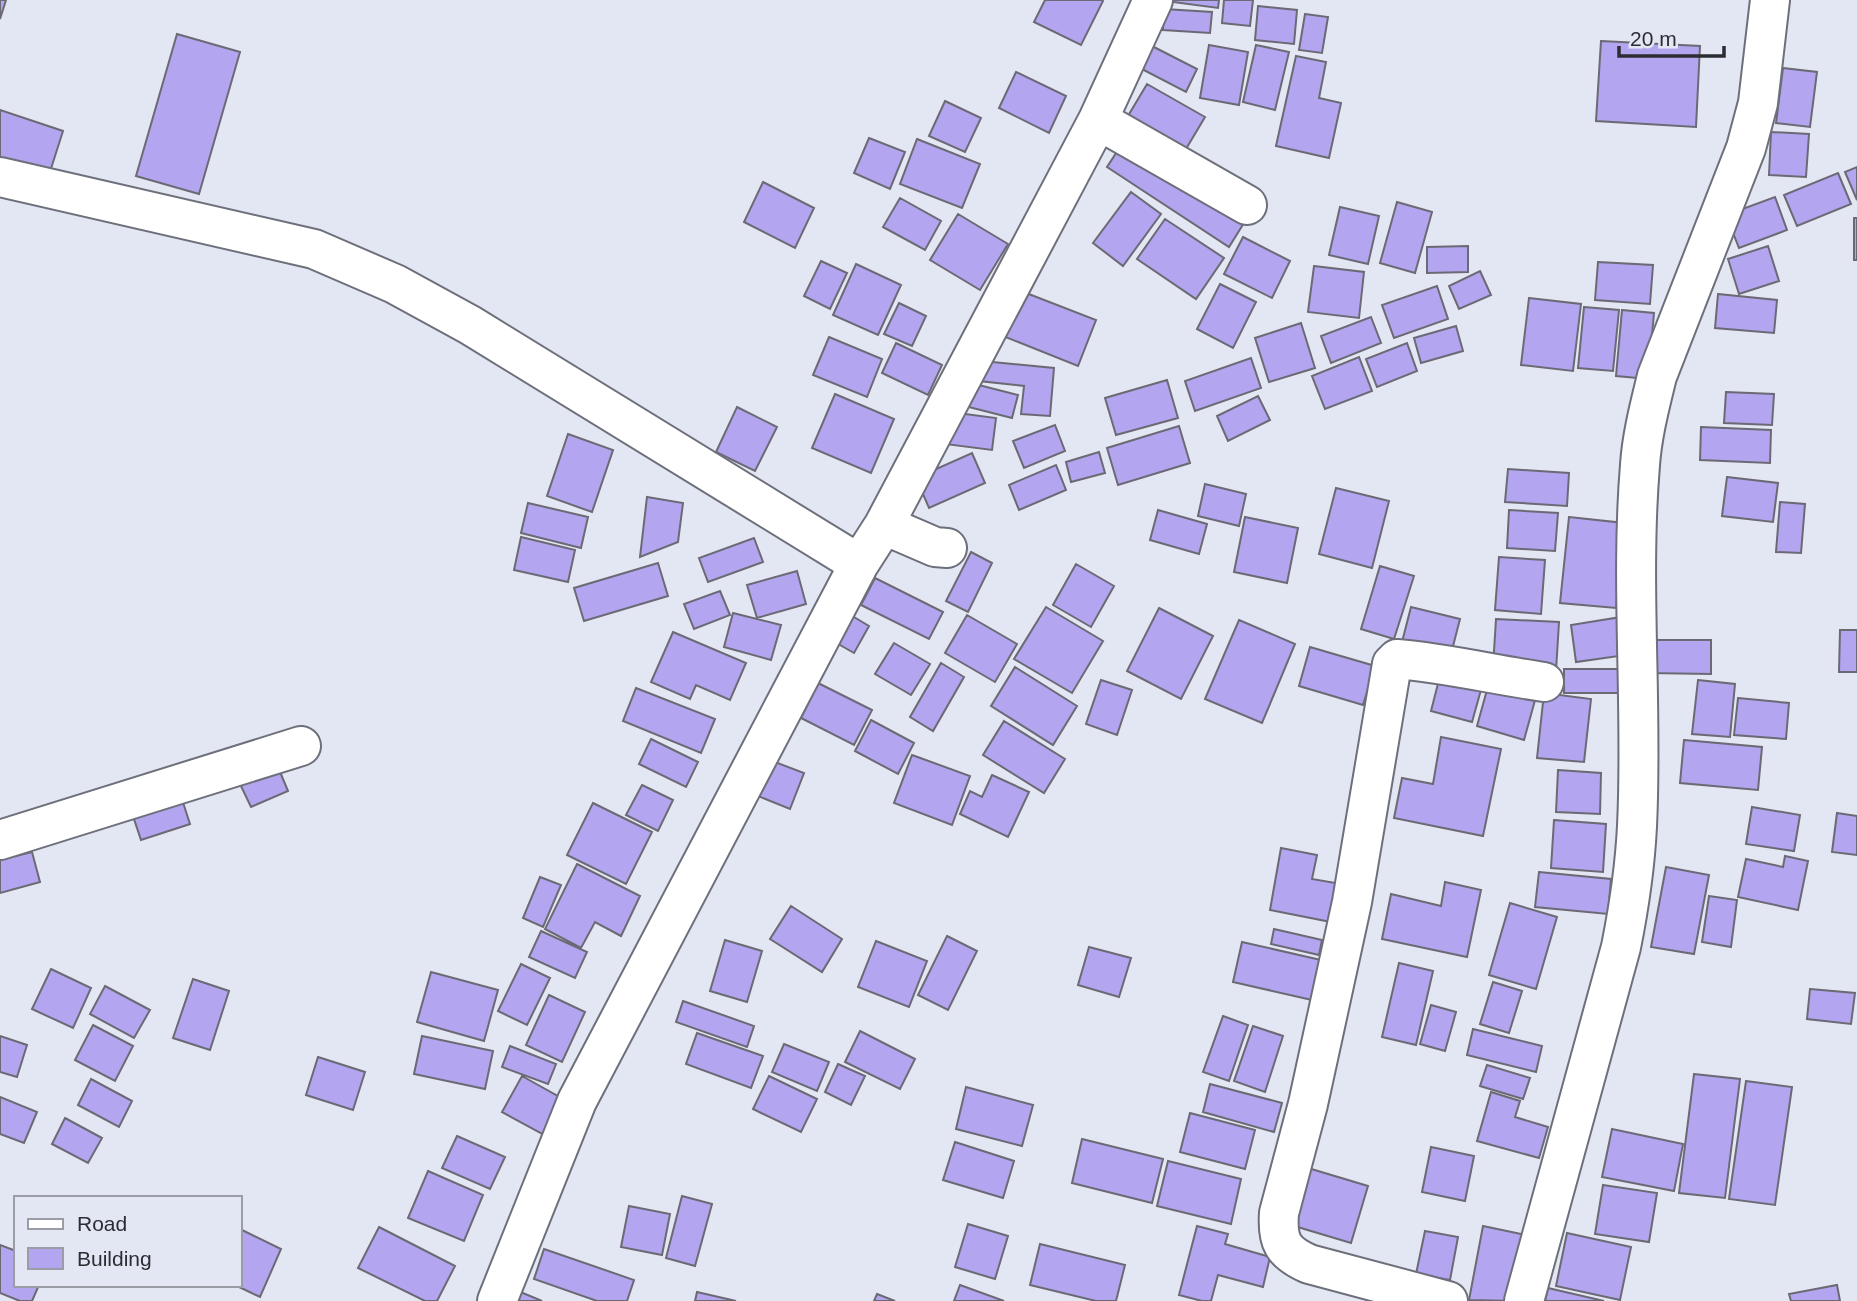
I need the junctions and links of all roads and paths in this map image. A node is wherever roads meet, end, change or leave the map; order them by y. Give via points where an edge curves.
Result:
1 (1153, 0) edge
2 (1770, 0) edge
3 (1098, 120) junction
4 (0, 177) edge
5 (1247, 205) dead end
6 (884, 525) junction
7 (947, 548) dead end
8 (859, 564) junction
9 (1544, 682) dead end
10 (300, 746) dead end
11 (0, 839) edge
12 (497, 1301) edge
13 (1448, 1301) edge
14 (1524, 1301) edge

1 - 3 street
2 - 14 street via 1758,103 1746,148 1651,399 1640,463 1637,826 1630,902
3 - 5 street
3 - 6 street
4 - 8 street via 314,250 395,284 470,325
6 - 7 street via 934,547
6 - 8 street
8 - 12 street via 577,1101
9 - 13 street via 1432,662 1397,659 1392,664 1352,902 1279,1213 1282,1245 1293,1257
10 - 11 street

